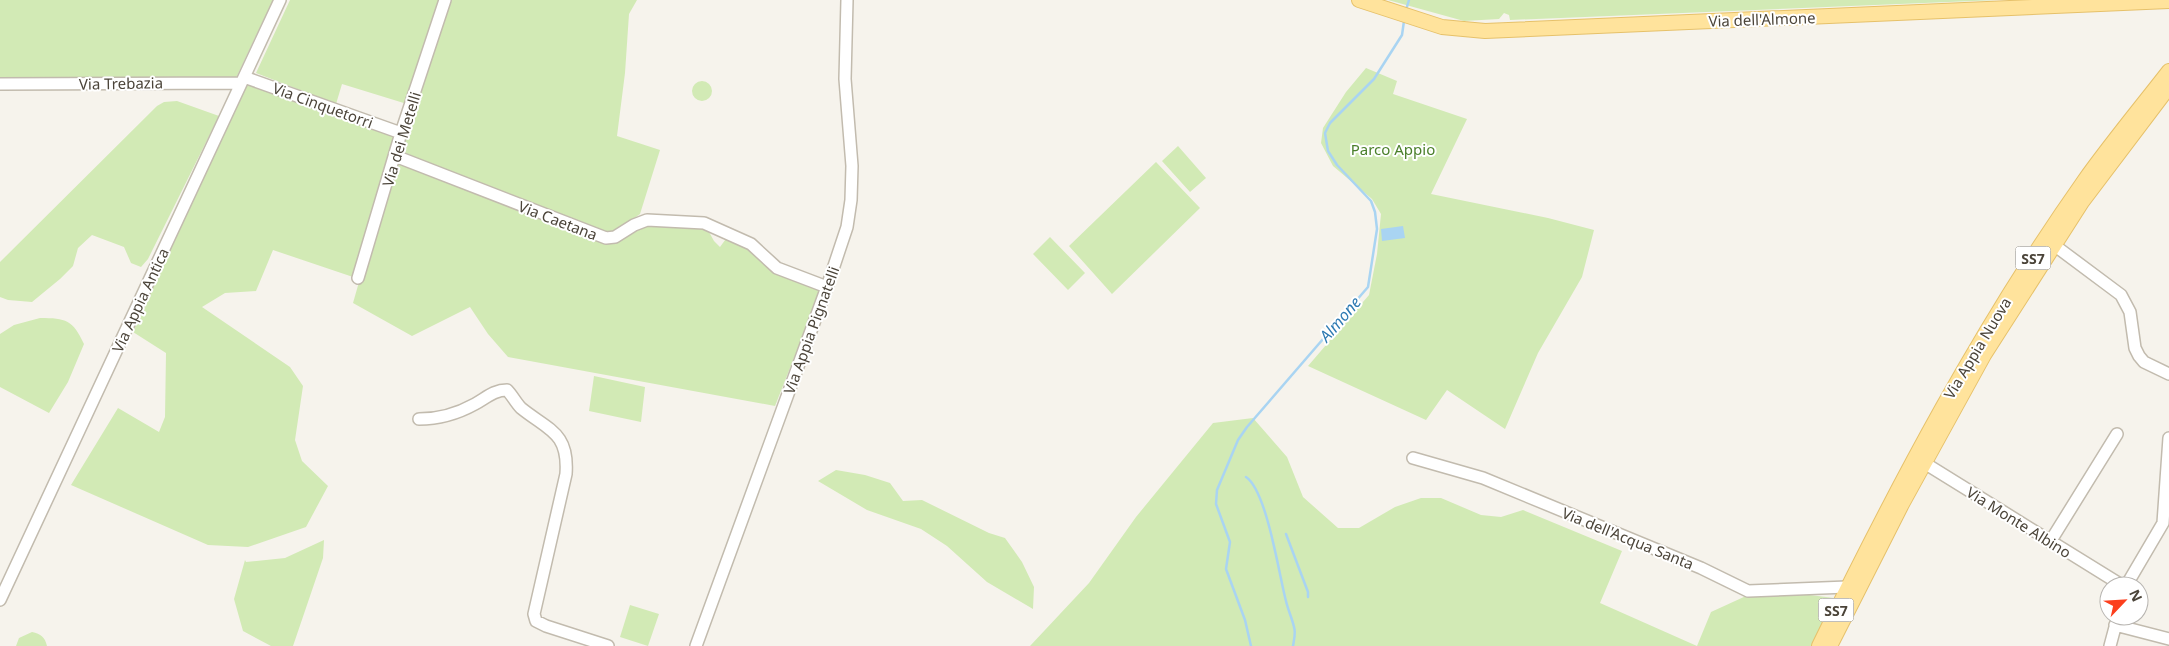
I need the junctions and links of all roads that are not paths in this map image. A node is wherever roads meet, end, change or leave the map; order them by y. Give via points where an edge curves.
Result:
1 (280, 0) edge
2 (445, 0) edge
3 (847, 0) edge
4 (1360, 0) edge
5 (2169, 1) edge
6 (2169, 71) edge
7 (243, 80) junction
8 (0, 84) edge
9 (2169, 88) edge
10 (401, 133) junction
11 (395, 156) junction
12 (2054, 245) junction
13 (358, 278) dead end
14 (827, 287) junction
15 (2169, 374) edge
16 (419, 419) dead end
17 (2117, 434) dead end
18 (2169, 438) edge
19 (1413, 458) dead end
20 (1919, 460) junction
21 (2050, 542) junction
22 (2107, 576) edge
23 (2130, 576) edge
24 (1847, 587) junction
25 (0, 600) edge
26 (2115, 626) edge
27 (2134, 626) edge
28 (2169, 638) edge
29 (608, 646) edge
30 (696, 646) edge
31 (1818, 646) edge
32 (1830, 646) edge
33 (2110, 646) edge

1 - 7 street, Via Appia Antica
2 - 10 street, Via dei Metelli
3 - 14 street, Via Appia Pignatelli via 845,79 852,166 851,200 847,226
4 - 5 main road, Via dell'Almone via 1442,27 1486,31
6 - 20 main road, Via Appia Nuova / SS7 via 2084,180 1977,346
7 - 8 street, Via Trebazia
7 - 10 street, Via Cinquetorri
7 - 25 street, Via Appia Antica
9 - 12 main road, Via Appia Nuova / SS7 via 2097,182
10 - 11 street, Via dei Metelli
11 - 13 street, Via dei Metelli
11 - 14 street, Via Caetana via 606,238 615,237 634,224 647,220 709,224 754,246 777,268
12 - 15 street via 2121,295 2130,312 2139,356 2144,362
12 - 20 main road, Via Appia Nuova / SS7
14 - 30 street, Via Appia Pignatelli
16 - 29 street via 450,416 498,390 507,390 519,406 559,436 566,451 566,474 534,614 536,621 546,626
17 - 21 street
18 - 23 street via 2163,523
19 - 24 street, Via dell'Acqua Santa via 1483,478 1710,572 1748,591
20 - 21 street, Via Monte Albino
20 - 24 main road, Via Appia Nuova / SS7
20 - 32 main road, Via Appia Nuova / SS7
21 - 22 street, Via Monte Albino
24 - 31 main road, Via Appia Nuova / SS7
26 - 33 street
27 - 28 street

